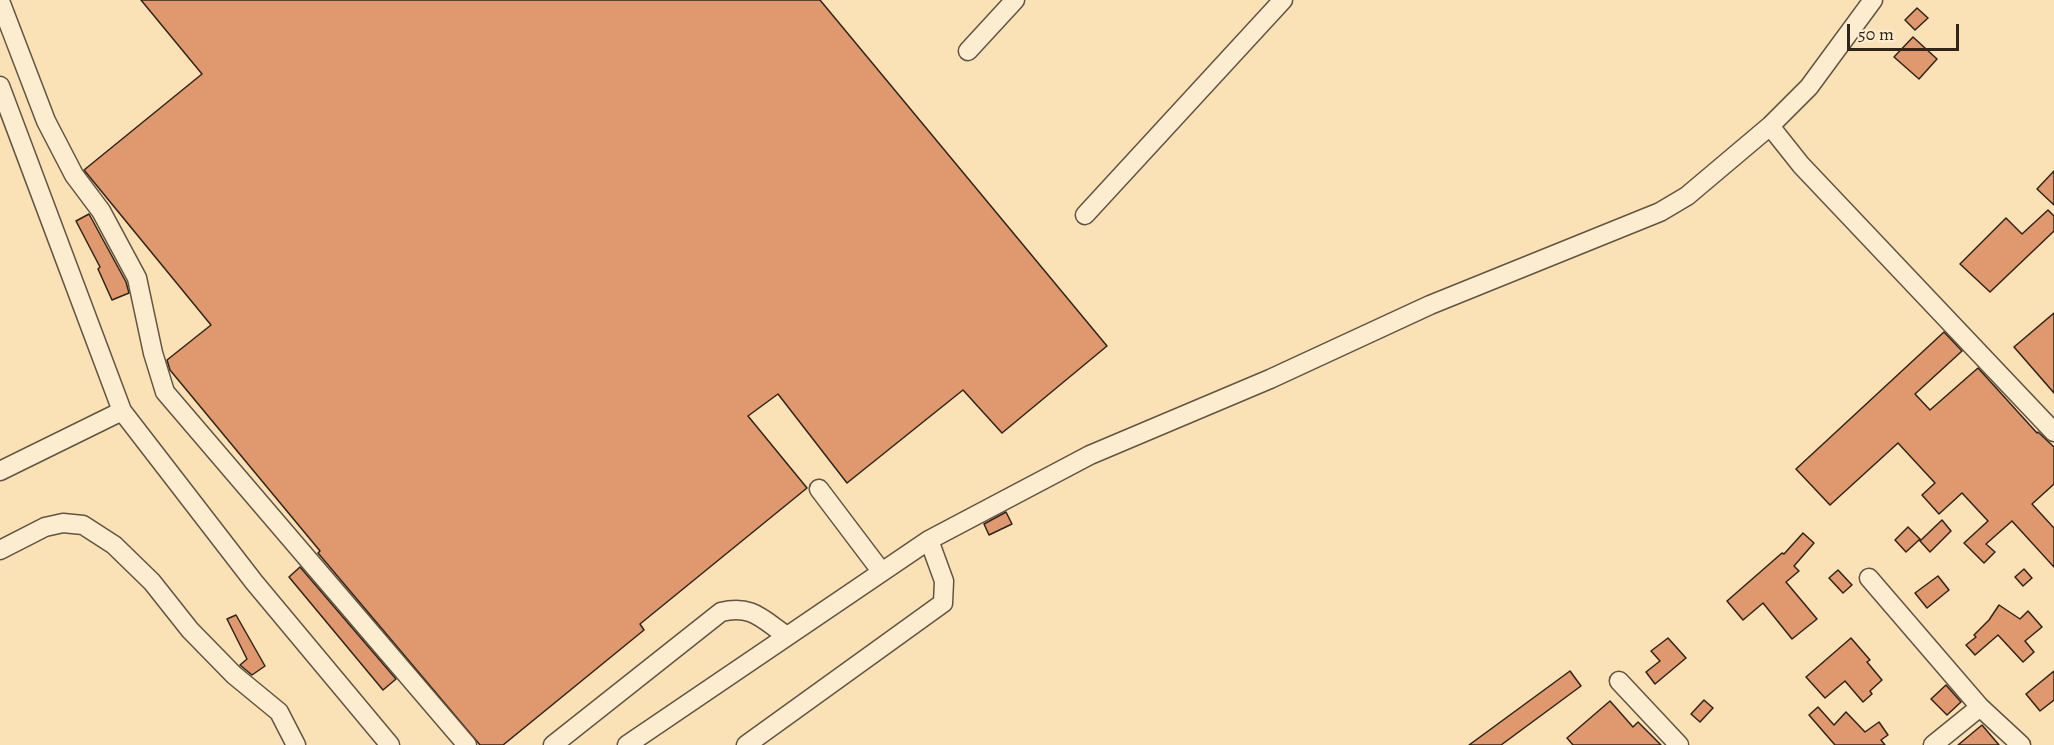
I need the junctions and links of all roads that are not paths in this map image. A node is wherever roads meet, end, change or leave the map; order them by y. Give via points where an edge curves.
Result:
1 (1015, 0) edge
2 (1283, 0) edge
3 (1873, 0) edge
4 (0, 1) edge
5 (968, 51) dead end
6 (0, 86) edge
7 (1770, 126) junction
8 (1085, 214) dead end
9 (122, 411) junction
10 (2054, 432) edge
11 (0, 471) edge
12 (819, 489) dead end
13 (929, 540) junction
14 (0, 550) edge
15 (881, 571) junction
16 (1869, 578) dead end
17 (787, 636) junction
18 (1619, 681) dead end
19 (1980, 707) junction
20 (296, 745) edge
21 (390, 745) edge
22 (467, 745) edge
23 (553, 745) edge
24 (627, 745) edge
25 (746, 745) edge
26 (1679, 745) edge
27 (1933, 745) edge
28 (2021, 745) edge

1 - 5 street
2 - 8 street
3 - 7 street via 1809,87
4 - 22 street via 46,122 137,278 165,392
6 - 9 street
7 - 10 street via 1801,165
7 - 13 street via 1687,196 1660,212 1430,305 1270,379 1090,455
9 - 11 street
9 - 21 street via 254,582
12 - 15 street
13 - 15 street
13 - 25 street via 944,581 943,603
14 - 20 street via 45,527 63,523 82,525 114,545 227,668 279,712
15 - 17 street
16 - 19 street
17 - 23 street via 748,610 721,612
17 - 24 street
18 - 26 street
19 - 27 street
19 - 28 street

